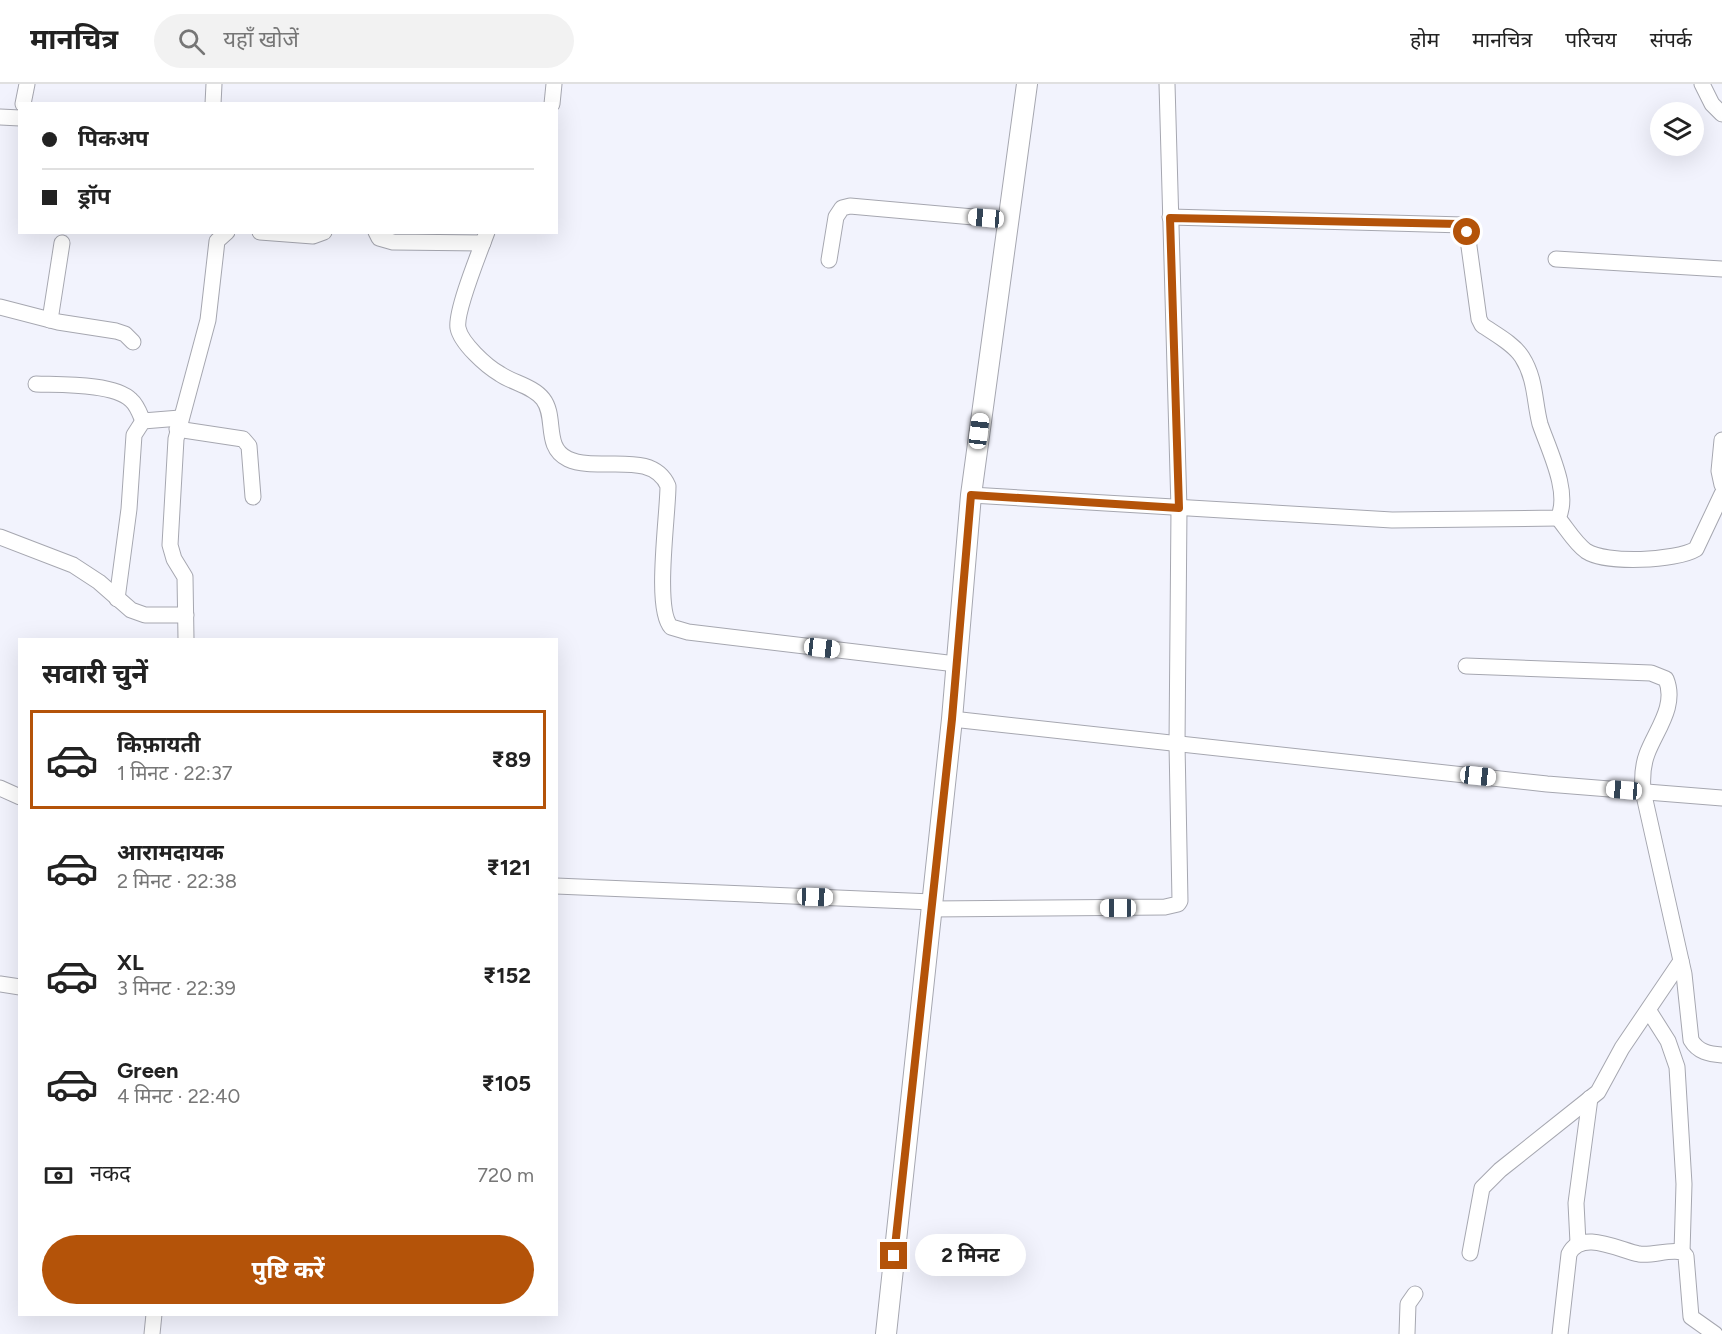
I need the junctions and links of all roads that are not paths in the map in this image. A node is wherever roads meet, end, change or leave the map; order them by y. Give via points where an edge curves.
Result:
1 (27, 84) edge
2 (214, 84) edge
3 (554, 84) edge
4 (1026, 84) edge
5 (1167, 84) edge
6 (1702, 84) edge
7 (23, 102) edge
8 (213, 102) edge
9 (552, 102) edge
10 (1722, 114) edge
11 (0, 117) edge
12 (18, 118) edge
13 (1170, 218) junction
14 (1007, 220) junction
15 (286, 234) edge
16 (318, 234) edge
17 (377, 234) edge
18 (219, 235) edge
19 (485, 238) edge
20 (62, 243) dead end
21 (1556, 259) dead end
22 (829, 260) dead end
23 (1722, 269) edge
24 (0, 307) edge
25 (50, 320) junction
26 (133, 342) dead end
27 (36, 384) dead end
28 (143, 421) junction
29 (179, 424) junction
30 (1722, 440) edge
31 (1722, 485) edge
32 (1722, 494) edge
33 (971, 495) junction
34 (253, 497) dead end
35 (1179, 508) junction
36 (1558, 518) junction
37 (0, 537) edge
38 (117, 599) junction
39 (186, 615) junction
40 (186, 638) edge
41 (956, 664) junction
42 (1466, 666) dead end
43 (952, 719) junction
44 (1177, 744) junction
45 (0, 788) edge
46 (1643, 791) junction
47 (18, 796) edge
48 (1722, 798) edge
49 (558, 886) edge
50 (932, 906) junction
51 (1681, 961) junction
52 (0, 984) edge
53 (18, 987) edge
54 (1649, 1011) junction
55 (1722, 1055) edge
56 (1590, 1098) junction
57 (1578, 1243) junction
58 (1682, 1251) junction
59 (1470, 1253) dead end
60 (1415, 1294) dead end
61 (154, 1316) edge
62 (152, 1334) edge
63 (886, 1334) edge
64 (1407, 1334) edge
65 (1560, 1334) edge
66 (1715, 1334) edge

1 - 7 street
2 - 8 street
3 - 9 street
4 - 14 street
5 - 13 street
6 - 10 street
11 - 12 street
13 - 35 street
13 - 36 street via 1464,225 1479,320 1518,352 1536,391 1540,422 1558,470
14 - 22 street via 849,206 836,216
14 - 33 street
15 - 16 street
17 - 19 street via 393,243
18 - 29 street via 208,320
19 - 41 street via 458,313 458,330 497,373 544,401 555,448 562,455 580,463 639,465 665,479 668,486 664,615 671,627
20 - 25 street
21 - 23 street
24 - 25 street
25 - 26 street via 117,331
27 - 28 street via 122,394 132,400
28 - 29 street
28 - 38 street via 134,435
29 - 34 street via 243,439 249,446
29 - 39 street via 170,545 185,577
30 - 31 street
32 - 36 street via 1696,549 1676,557 1602,557 1581,546
33 - 35 street
33 - 41 street
35 - 36 street via 1392,520
35 - 44 street
37 - 38 street via 73,565
38 - 39 street via 139,614
39 - 40 street
41 - 43 street
42 - 46 street via 1651,673 1666,679 1667,711 1647,753
43 - 44 street
43 - 50 street
44 - 46 street
44 - 50 street via 1181,886 1178,904
45 - 47 street
46 - 48 street
46 - 51 street
49 - 50 street
50 - 63 street
51 - 54 street
51 - 55 street via 1691,1040 1704,1052
52 - 53 street
54 - 56 street via 1622,1048 1605,1083
54 - 58 street via 1668,1041 1677,1067 1684,1184
56 - 57 street via 1576,1203
56 - 59 street via 1482,1188
57 - 58 street via 1615,1246 1639,1254
57 - 65 street via 1569,1254
58 - 66 street via 1686,1256 1690,1317
60 - 64 street via 1408,1304
61 - 62 street

